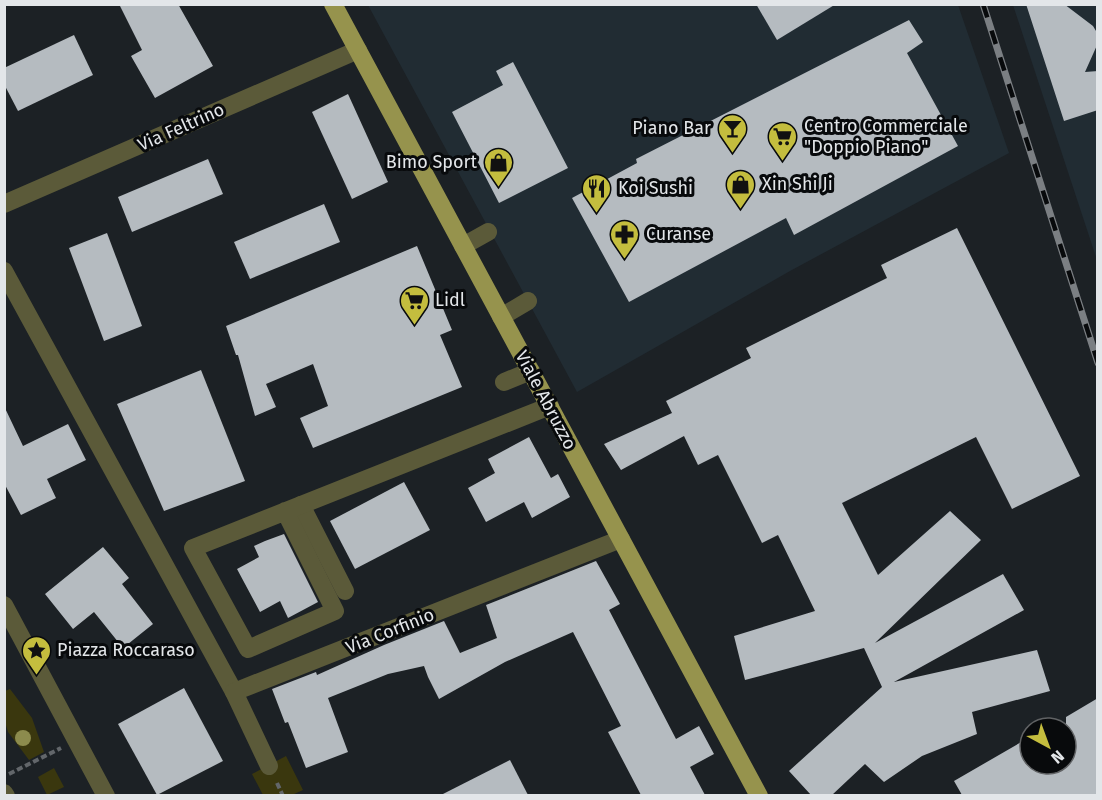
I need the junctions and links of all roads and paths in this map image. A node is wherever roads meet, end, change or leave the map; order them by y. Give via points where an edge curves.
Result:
1 (333, 4) edge
2 (358, 50) junction
3 (4, 204) edge
4 (488, 232) dead end
5 (463, 246) junction
6 (4, 271) edge
7 (528, 301) dead end
8 (501, 317) junction
9 (531, 371) junction
10 (504, 382) dead end
11 (550, 406) junction
12 (293, 508) junction
13 (621, 539) junction
14 (345, 591) dead end
15 (4, 605) edge
16 (234, 693) junction
17 (78, 740) junction
18 (269, 766) dead end
19 (4, 776) edge
20 (106, 795) edge
21 (759, 795) edge

1 - 2 main road, Viale Abruzzo
2 - 3 street, Via Feltrino
2 - 5 main road, Viale Abruzzo
4 - 5 street
5 - 8 main road, Viale Abruzzo
6 - 16 street
7 - 8 street
8 - 9 main road, Viale Abruzzo
9 - 10 street
9 - 11 main road, Viale Abruzzo
11 - 12 street
11 - 13 main road, Viale Abruzzo
12 - 12 street via 193,548 248,650 335,611
12 - 14 street
13 - 16 street, Via Corfinio
13 - 21 main road, Viale Abruzzo
15 - 17 street
16 - 18 street
17 - 19 path
17 - 20 street

